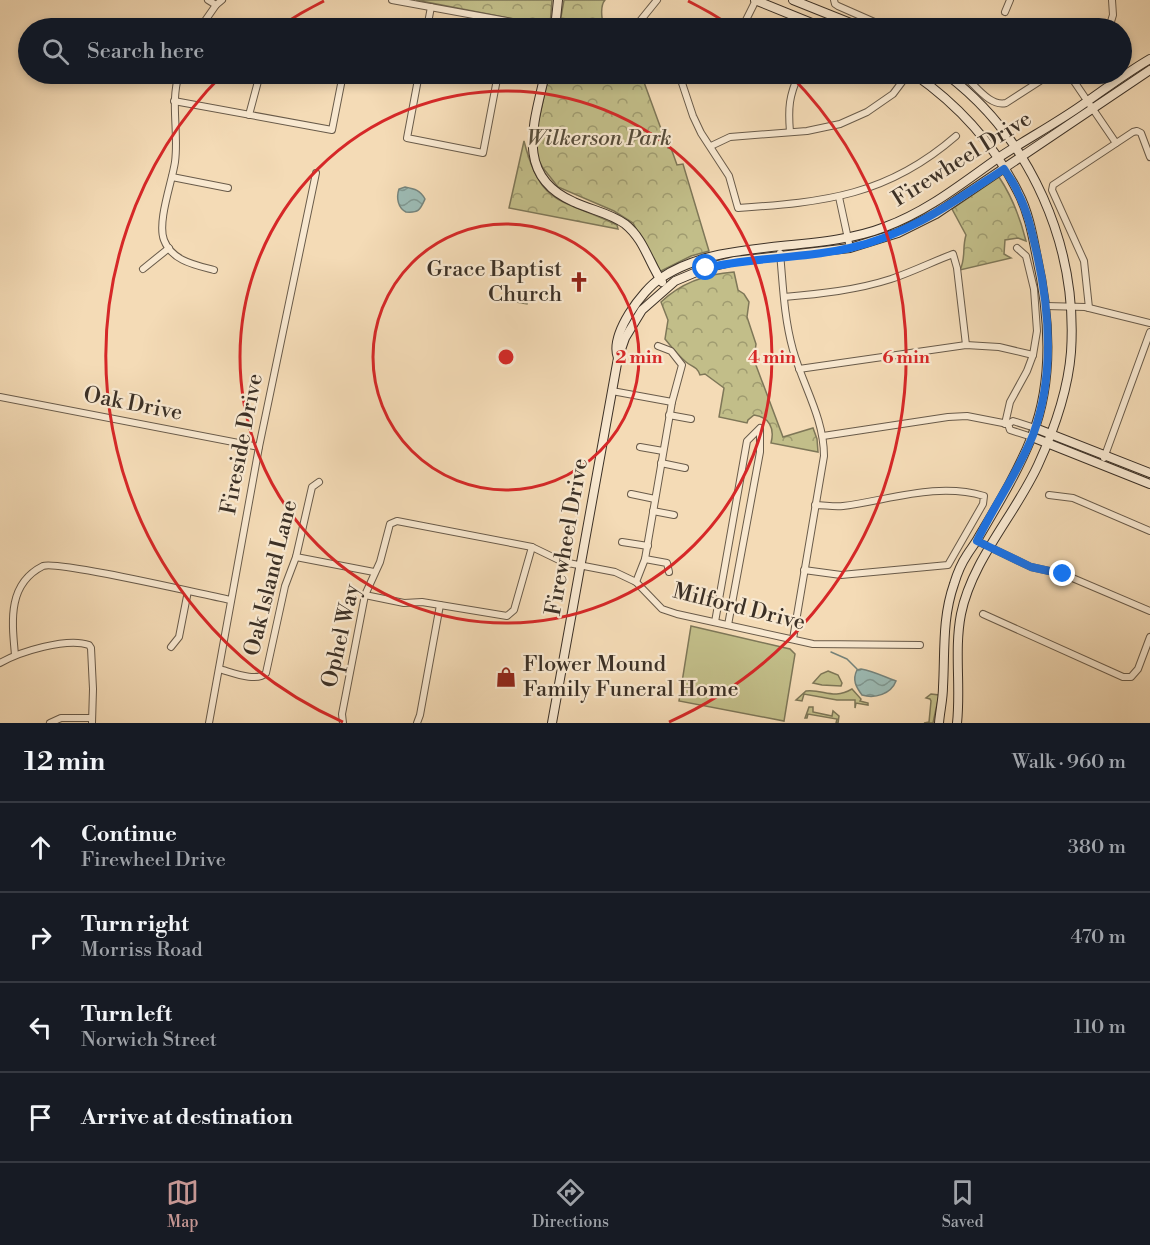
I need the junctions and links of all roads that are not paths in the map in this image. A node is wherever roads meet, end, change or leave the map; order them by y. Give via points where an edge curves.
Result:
1 (208, 0) edge
2 (222, 0) edge
3 (392, 0) edge
4 (558, 0) edge
5 (657, 0) edge
6 (755, 0) edge
7 (794, 0) edge
8 (834, 0) edge
9 (1010, 0) edge
10 (1112, 0) edge
11 (216, 5) junction
12 (431, 7) junction
13 (1005, 12) dead end
14 (207, 18) edge
15 (429, 18) edge
16 (477, 18) edge
17 (556, 18) edge
18 (642, 18) edge
19 (747, 18) edge
20 (799, 18) edge
21 (838, 18) edge
22 (865, 18) edge
23 (1112, 18) edge
24 (1150, 59) edge
25 (1150, 70) edge
26 (1132, 72) edge
27 (1132, 80) edge
28 (177, 84) edge
29 (257, 84) edge
30 (341, 84) edge
31 (417, 84) edge
32 (496, 84) edge
33 (543, 84) edge
34 (683, 84) edge
35 (794, 84) edge
36 (900, 84) edge
37 (927, 84) edge
38 (958, 84) edge
39 (973, 84) edge
40 (1035, 84) edge
41 (1076, 84) edge
42 (1116, 84) edge
43 (1125, 84) edge
44 (174, 101) junction
45 (1089, 104) junction
46 (249, 115) junction
47 (789, 132) junction
48 (956, 136) dead end
49 (1116, 143) junction
50 (711, 146) junction
51 (1014, 148) junction
52 (1021, 157) junction
53 (1150, 157) edge
54 (998, 159) junction
55 (1004, 169) junction
56 (316, 173) dead end
57 (172, 177) junction
58 (228, 188) dead end
59 (840, 197) junction
60 (848, 237) junction
61 (169, 248) junction
62 (850, 248) junction
63 (1017, 248) dead end
64 (780, 252) junction
65 (143, 269) dead end
66 (214, 270) dead end
67 (660, 278) junction
68 (666, 287) junction
69 (784, 297) junction
70 (1046, 306) junction
71 (1071, 307) junction
72 (1089, 308) junction
73 (1150, 323) edge
74 (1150, 332) edge
75 (966, 345) junction
76 (658, 346) dead end
77 (1033, 356) junction
78 (618, 358) junction
79 (799, 369) junction
80 (612, 391) junction
81 (0, 397) edge
82 (672, 402) junction
83 (669, 415) junction
84 (691, 419) dead end
85 (1006, 424) junction
86 (1034, 432) junction
87 (823, 436) junction
88 (1049, 438) junction
89 (259, 447) junction
90 (640, 447) dead end
91 (663, 452) junction
92 (1103, 460) junction
93 (661, 463) junction
94 (685, 468) dead end
95 (1150, 473) edge
96 (319, 482) dead end
97 (1150, 484) edge
98 (631, 495) dead end
99 (1049, 495) dead end
100 (655, 500) junction
101 (815, 505) junction
102 (653, 511) junction
103 (674, 515) dead end
104 (390, 524) joint
105 (732, 526) junction
106 (746, 529) junction
107 (1150, 531) edge
108 (977, 541) junction
109 (622, 542) dead end
110 (648, 546) junction
111 (531, 547) junction
112 (990, 549) junction
113 (296, 557) junction
114 (645, 559) junction
115 (580, 566) junction
116 (804, 570) junction
117 (374, 572) junction
118 (669, 572) dead end
119 (636, 582) junction
120 (189, 591) junction
121 (365, 595) junction
122 (231, 600) junction
123 (440, 604) junction
124 (1150, 611) edge
125 (983, 614) dead end
126 (715, 622) junction
127 (729, 625) junction
128 (1150, 637) edge
129 (793, 639) junction
130 (920, 645) dead end
131 (171, 646) dead end
132 (15, 655) junction
133 (0, 663) edge
134 (219, 669) junction
135 (92, 721) edge
136 (50, 723) edge
137 (209, 723) edge
138 (343, 723) edge
139 (417, 723) edge
140 (552, 723) edge
141 (939, 723) edge
142 (957, 723) edge

1 - 11 street
2 - 11 street
3 - 12 street
4 - 17 street
5 - 18 street
6 - 19 street
6 - 20 street
7 - 21 street
8 - 22 street via 838,6
9 - 13 street
10 - 23 street
11 - 14 street
12 - 15 street
12 - 16 street
24 - 26 street, Firewheel Drive
25 - 27 street, Firewheel Drive
28 - 44 street
29 - 46 street
30 - 46 street via 332,130
31 - 32 street via 408,138 483,153
33 - 67 street via 531,143 542,176 561,195 626,225 637,236
34 - 50 street via 693,116
35 - 47 street via 788,107
36 - 47 street via 867,112 840,124
37 - 54 street via 956,107
38 - 51 street via 987,112
39 - 40 street via 997,104 1006,103
41 - 45 street
42 - 45 street, Firewheel Drive
43 - 45 street, Firewheel Drive
44 - 46 street
44 - 57 street via 176,154
45 - 49 street
45 - 51 street, Firewheel Drive
45 - 52 street, Firewheel Drive
47 - 50 street via 730,137
48 - 59 street via 892,179
49 - 53 street via 1133,132 1141,133
49 - 72 street via 1053,185 1052,190 1084,261
50 - 59 street via 729,176 738,208
51 - 52 street
51 - 54 street, Firewheel Drive
52 - 55 street, Firewheel Drive
52 - 71 street via 1050,211 1066,266
54 - 55 street
54 - 60 street, Firewheel Drive via 933,204 884,228
55 - 62 street, Firewheel Drive via 917,224
55 - 70 street via 1030,223
56 - 89 street, Fireside Drive
57 - 58 street
57 - 61 street via 163,223
59 - 60 street
60 - 62 street
60 - 64 street, Firewheel Drive
61 - 65 street
61 - 66 street via 187,262
62 - 64 street, Firewheel Drive
63 - 77 street via 1026,256 1034,289 1037,331
64 - 67 street, Firewheel Drive via 739,251 706,258
64 - 68 street, Firewheel Drive via 706,268
64 - 69 street
67 - 68 street
67 - 78 street, Firewheel Drive via 621,327 615,350
68 - 78 street, Firewheel Drive via 635,320
69 - 75 street via 890,279 953,254
69 - 79 street via 789,338
70 - 71 street
70 - 86 street via 1047,350
71 - 72 street
71 - 88 street via 1071,355 1062,402
72 - 73 street
74 - 92 street
75 - 77 street via 999,346
75 - 79 street
76 - 82 street via 671,351 682,365
77 - 85 street via 1010,402
78 - 80 street, Firewheel Drive
79 - 87 street
80 - 82 street
80 - 115 street, Firewheel Drive
81 - 89 street, Oak Drive
82 - 83 street
83 - 84 street
83 - 91 street
85 - 86 street via 1010,430
85 - 87 street via 968,416 948,417
86 - 88 street
86 - 108 street
87 - 101 street via 824,456
88 - 92 street
88 - 112 street via 1030,481
89 - 122 street, Fireside Drive
90 - 91 street
91 - 93 street
92 - 95 street
92 - 97 street
93 - 94 street
93 - 100 street
96 - 113 street, Oak Island Lane via 312,487
98 - 100 street
99 - 107 street via 1073,498
100 - 102 street
101 - 116 street
101 - 116 street via 840,506 945,490 984,496 948,565 841,575
102 - 103 street
102 - 110 street
104 - 111 street, Milford Drive via 397,521
104 - 117 street, Ophel Way
105 - 106 street
105 - 106 street via 747,441 760,429
105 - 126 street
106 - 127 street
108 - 112 street
108 - 141 street via 959,570 946,616
109 - 110 street
110 - 114 street
111 - 115 street, Milford Drive
111 - 123 street via 512,614
112 - 124 street via 1031,567 1063,574
112 - 142 street via 977,569 961,615
113 - 117 street
113 - 134 street, Oak Island Lane via 285,586 266,673 254,677
114 - 118 street via 667,563
114 - 119 street
115 - 119 street, Milford Drive via 615,572
115 - 140 street, Firewheel Drive
116 - 129 street
117 - 121 street, Ophel Way
119 - 126 street, Milford Drive via 662,609
120 - 122 street
120 - 131 street via 179,636
120 - 132 street via 81,569 42,567 15,594 11,616
121 - 123 street via 404,603
121 - 138 street, Ophel Way
122 - 134 street, Fireside Drive
123 - 139 street
125 - 128 street via 1123,677 1131,677 1138,669
126 - 127 street, Milford Drive
127 - 129 street, Milford Drive
129 - 130 street, Milford Drive via 813,644
132 - 133 street
132 - 135 street via 66,643 85,643 91,648
134 - 137 street, Fireside Drive
135 - 136 street via 61,718

